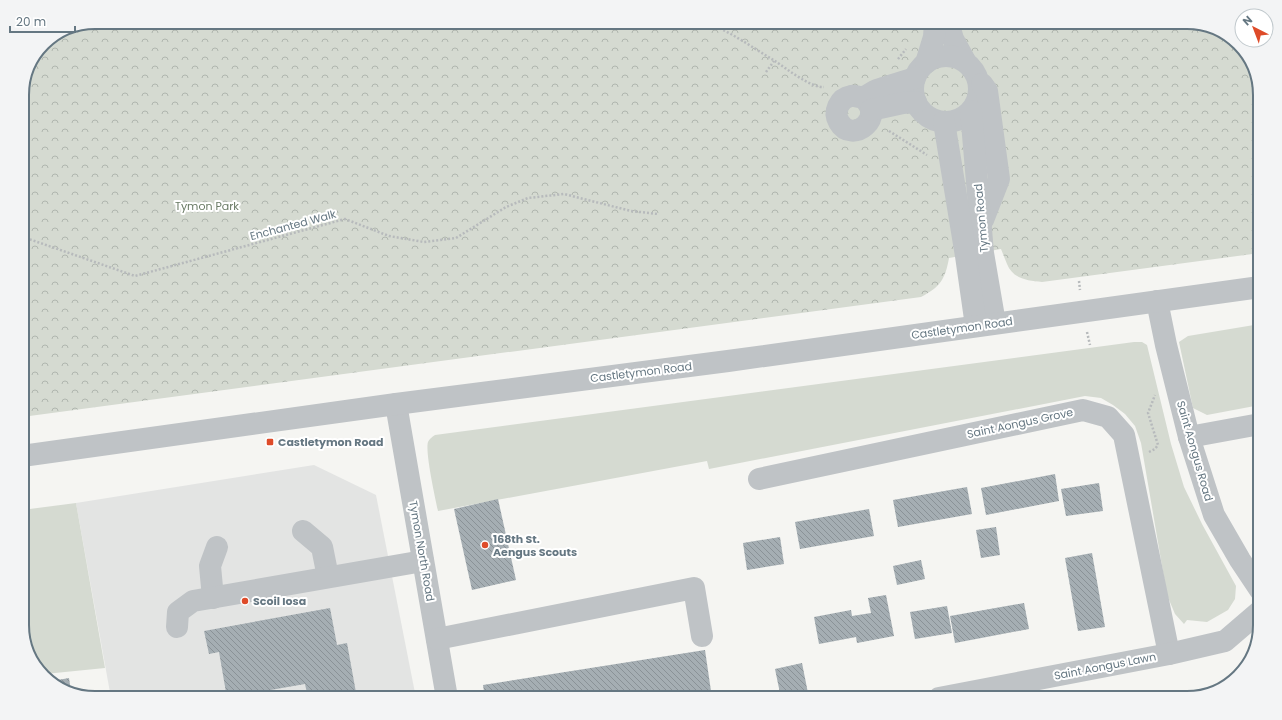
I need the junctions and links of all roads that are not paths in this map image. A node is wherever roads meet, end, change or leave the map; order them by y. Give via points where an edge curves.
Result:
1 (935, 29) edge
2 (950, 29) edge
3 (965, 61) junction
4 (920, 70) junction
5 (978, 78) junction
6 (916, 102) junction
7 (972, 111) junction
8 (944, 122) junction
9 (981, 225) junction
10 (1253, 288) edge
11 (1157, 301) junction
12 (986, 325) junction
13 (396, 404) junction
14 (1253, 425) edge
15 (1189, 437) junction
16 (29, 455) edge
17 (759, 479) dead end
18 (303, 530) dead end
19 (217, 547) dead end
20 (423, 560) junction
21 (328, 578) junction
22 (1253, 580) edge
23 (213, 598) junction
24 (1253, 617) edge
25 (177, 627) dead end
26 (702, 636) dead end
27 (437, 639) junction
28 (1169, 654) junction
29 (446, 691) edge
30 (976, 691) edge

1 - 4 street via 934,37
2 - 3 street
3 - 4 street via 945,56 935,58
3 - 5 street
4 - 6 street via 914,94
4 - 6 street via 874,91 866,104
5 - 7 street, Tymon Road via 980,93
5 - 9 street via 987,90 999,179
6 - 8 street via 927,116
7 - 8 street via 963,118
7 - 9 street, Tymon Road
8 - 12 street, Tymon Road via 966,256
9 - 12 street, Tymon Road
10 - 11 street, Castletymon Road
11 - 12 street, Castletymon Road
11 - 15 street, Saint Aongus Road
12 - 13 street, Castletymon Road
13 - 16 street, Castletymon Road
13 - 20 street, Tymon North Road
14 - 15 street
15 - 22 street, Saint Aongus Road via 1214,515
17 - 28 street, Saint Aongus Grove via 1083,410 1108,417 1124,435
18 - 21 street via 322,547
19 - 23 street via 210,566
20 - 21 street
20 - 27 street, Tymon North Road
21 - 23 street
23 - 25 street via 193,601 178,612
24 - 28 street, Saint Aongus Lawn via 1225,641
26 - 27 street via 694,588
27 - 29 street, Tymon North Road
28 - 30 street, Saint Aongus Lawn

